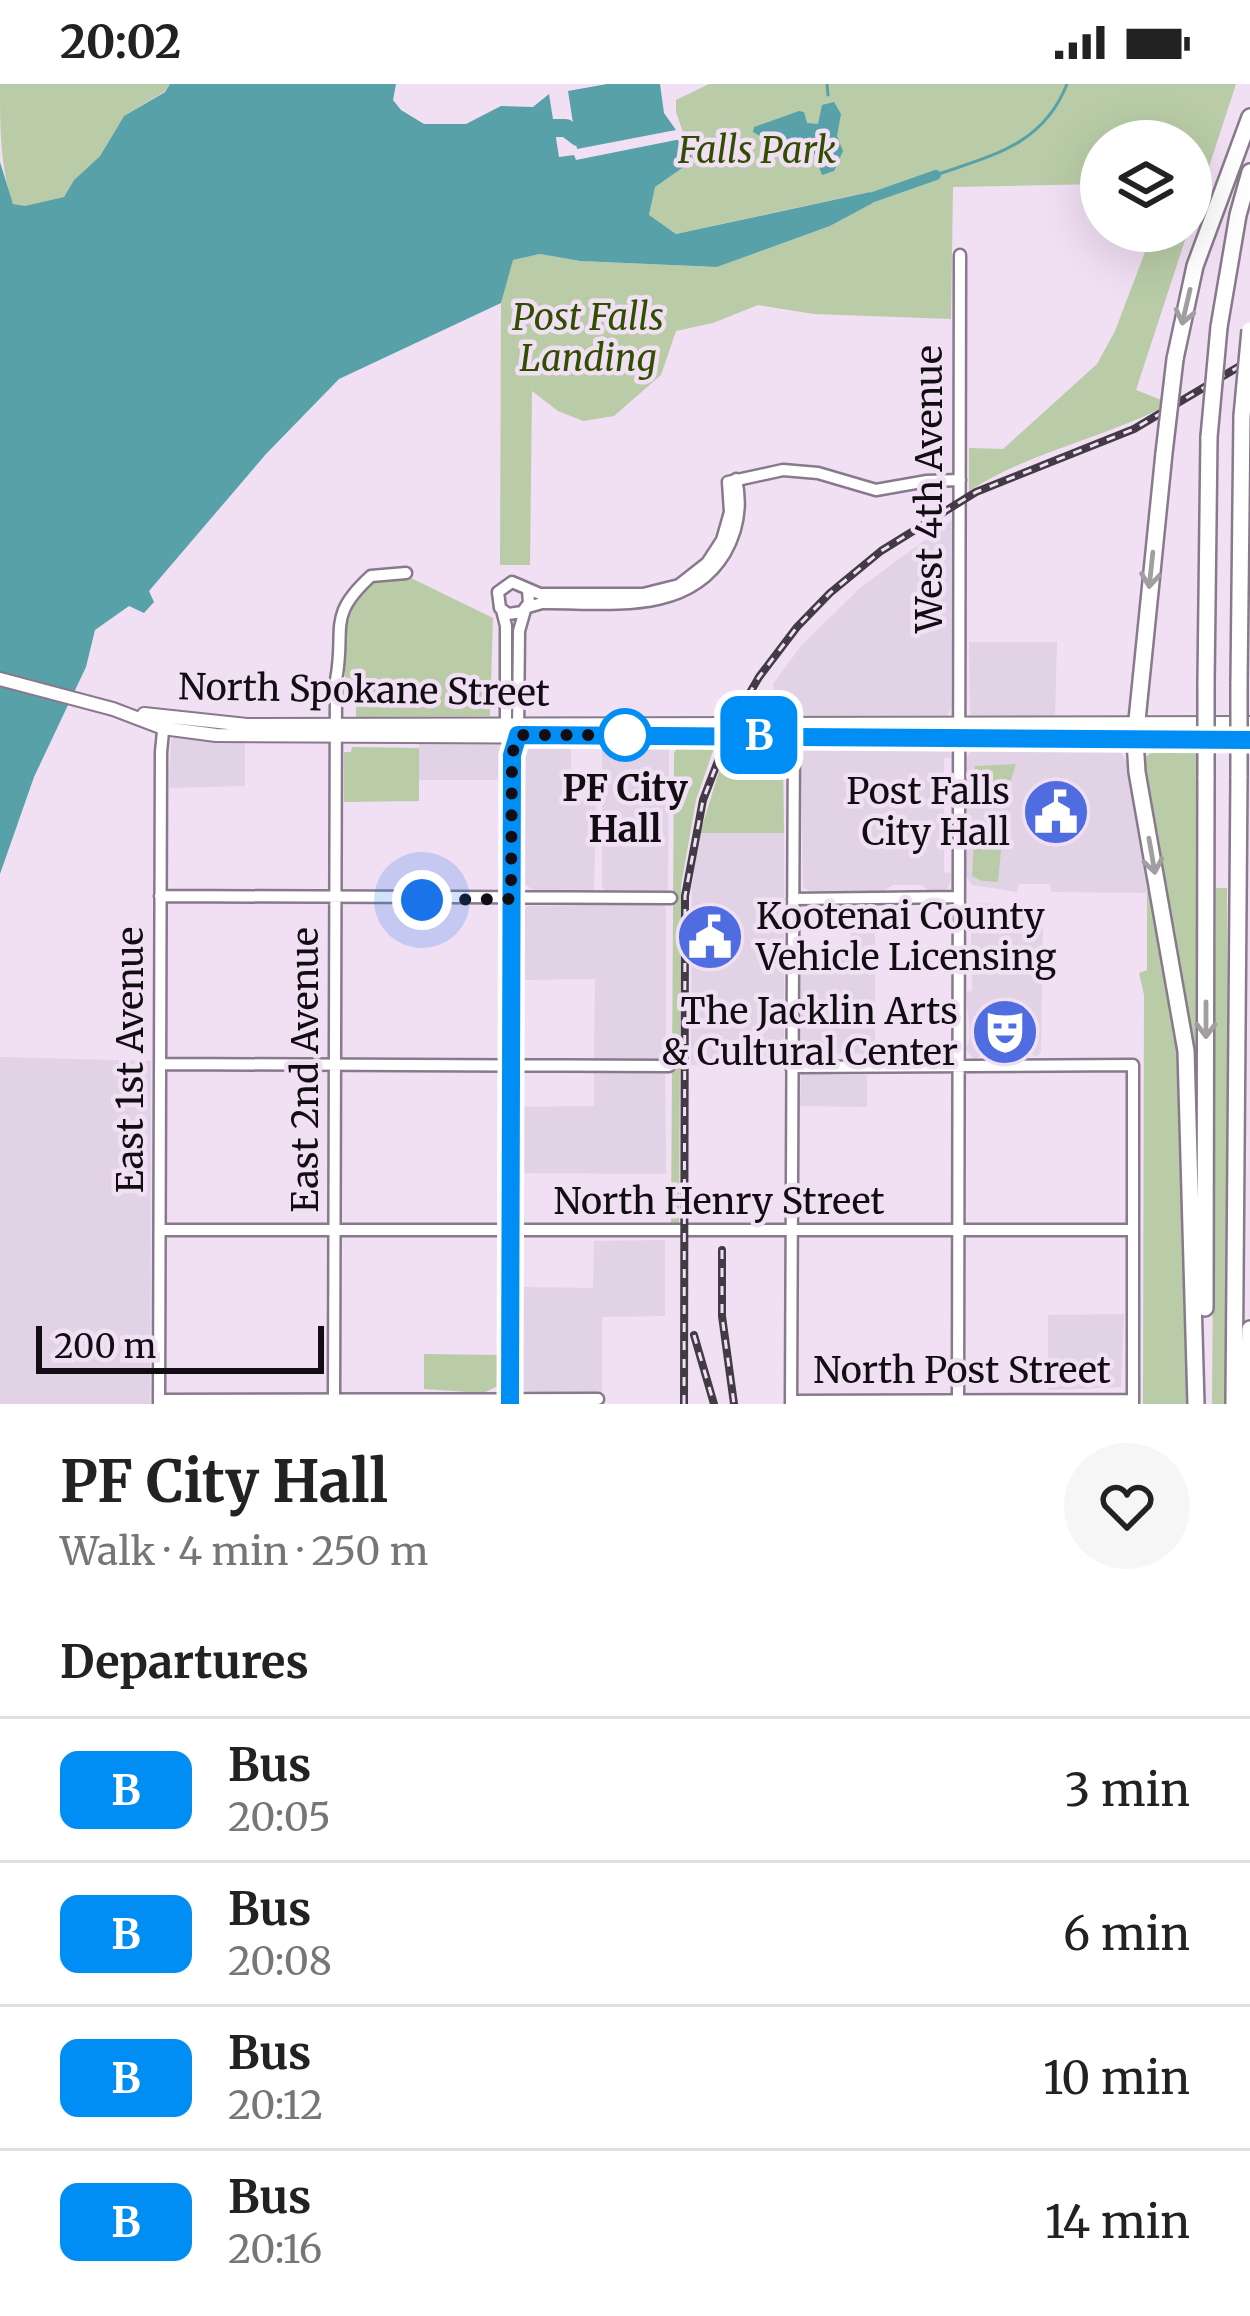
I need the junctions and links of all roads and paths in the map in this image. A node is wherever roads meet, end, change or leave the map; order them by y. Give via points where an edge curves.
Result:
1 (1250, 117) edge
2 (1250, 172) edge
3 (960, 255) dead end
4 (1250, 330) edge
5 (960, 480) junction
6 (732, 481) junction
7 (406, 573) dead end
8 (528, 590) junction
9 (526, 609) junction
10 (502, 610) junction
11 (0, 679) edge
12 (164, 722) junction
13 (959, 722) junction
14 (1250, 723) edge
15 (794, 729) junction
16 (336, 730) junction
17 (512, 730) junction
18 (1135, 732) junction
19 (959, 739) junction
20 (1250, 740) edge
21 (160, 896) junction
22 (959, 897) junction
23 (335, 898) junction
24 (670, 898) dead end
25 (511, 899) junction
26 (793, 899) junction
27 (335, 1062) junction
28 (160, 1064) junction
29 (511, 1065) junction
30 (669, 1066) dead end
31 (791, 1067) junction
32 (958, 1067) junction
33 (160, 1230) junction
34 (1133, 1230) junction
35 (335, 1231) junction
36 (511, 1231) junction
37 (791, 1231) junction
38 (958, 1232) junction
39 (1250, 1329) edge
40 (598, 1399) dead end
41 (334, 1401) edge
42 (510, 1401) edge
43 (159, 1402) edge
44 (790, 1402) edge
45 (958, 1402) edge
46 (1133, 1402) edge
47 (1201, 1404) edge
48 (1234, 1404) edge
49 (1247, 1404) edge

1 -> 18 highway, bridge via 1195,266 1175,359
2 -> 47 highway, bridge via 1219,328 1209,437
3 - 5 street, West 4th Avenue
4 - 48 highway, bridge via 1242,416
5 - 6 street via 883,491 774,470
5 - 13 street, West 4th Avenue
6 - 8 street via 722,540 679,585 643,594
6 - 9 street via 739,509 733,536 691,587 648,602
7 - 16 street, East 2nd Avenue via 371,576 343,605
8 - 9 street
8 - 10 street via 504,585 497,596
9 - 10 street
9 - 17 street
10 - 17 street
11 - 12 main road, North Spokane Street
12 - 16 main road, North Spokane Street via 216,735
12 - 21 street, East 1st Avenue
13 - 15 main road, North Spokane Street
13 - 18 main road, North Spokane Street
13 - 19 street, West 4th Avenue
14 - 18 main road, North Spokane Street
15 - 17 main road, North Spokane Street
15 - 19 main road, North Spokane Street
15 - 26 street
16 - 17 main road, North Spokane Street
16 - 23 street, East 2nd Avenue
17 - 25 street
18 - 19 main road, North Spokane Street
18 - 20 main road, North Spokane Street
18 -> 47 highway via 1188,1073
19 - 22 street, West 4th Avenue
21 - 23 street
21 - 28 street, East 1st Avenue
22 - 26 street
22 - 32 street, West 4th Avenue
23 - 25 street
23 - 27 street, East 2nd Avenue
24 - 25 street
25 - 29 street
26 - 31 street
27 - 28 street
27 - 29 street
27 - 35 street, East 2nd Avenue
28 - 33 street, East 1st Avenue
29 - 30 street
29 - 36 street
31 - 32 street
31 - 37 street
32 - 34 street via 1132,1065
32 - 38 street, West 4th Avenue
33 - 35 street, North Henry Street
33 - 43 street, East 1st Avenue
34 - 38 street, North Henry Street
34 - 46 street
35 - 36 street, North Henry Street
35 - 41 street, East 2nd Avenue
36 - 37 street, North Henry Street
36 - 42 street
37 - 38 street, North Henry Street
37 - 44 street
38 - 45 street, West 4th Avenue
39 - 49 highway
40 - 42 street
41 - 42 street
41 - 43 street
44 - 45 street, North Post Street
45 - 46 street, North Post Street

